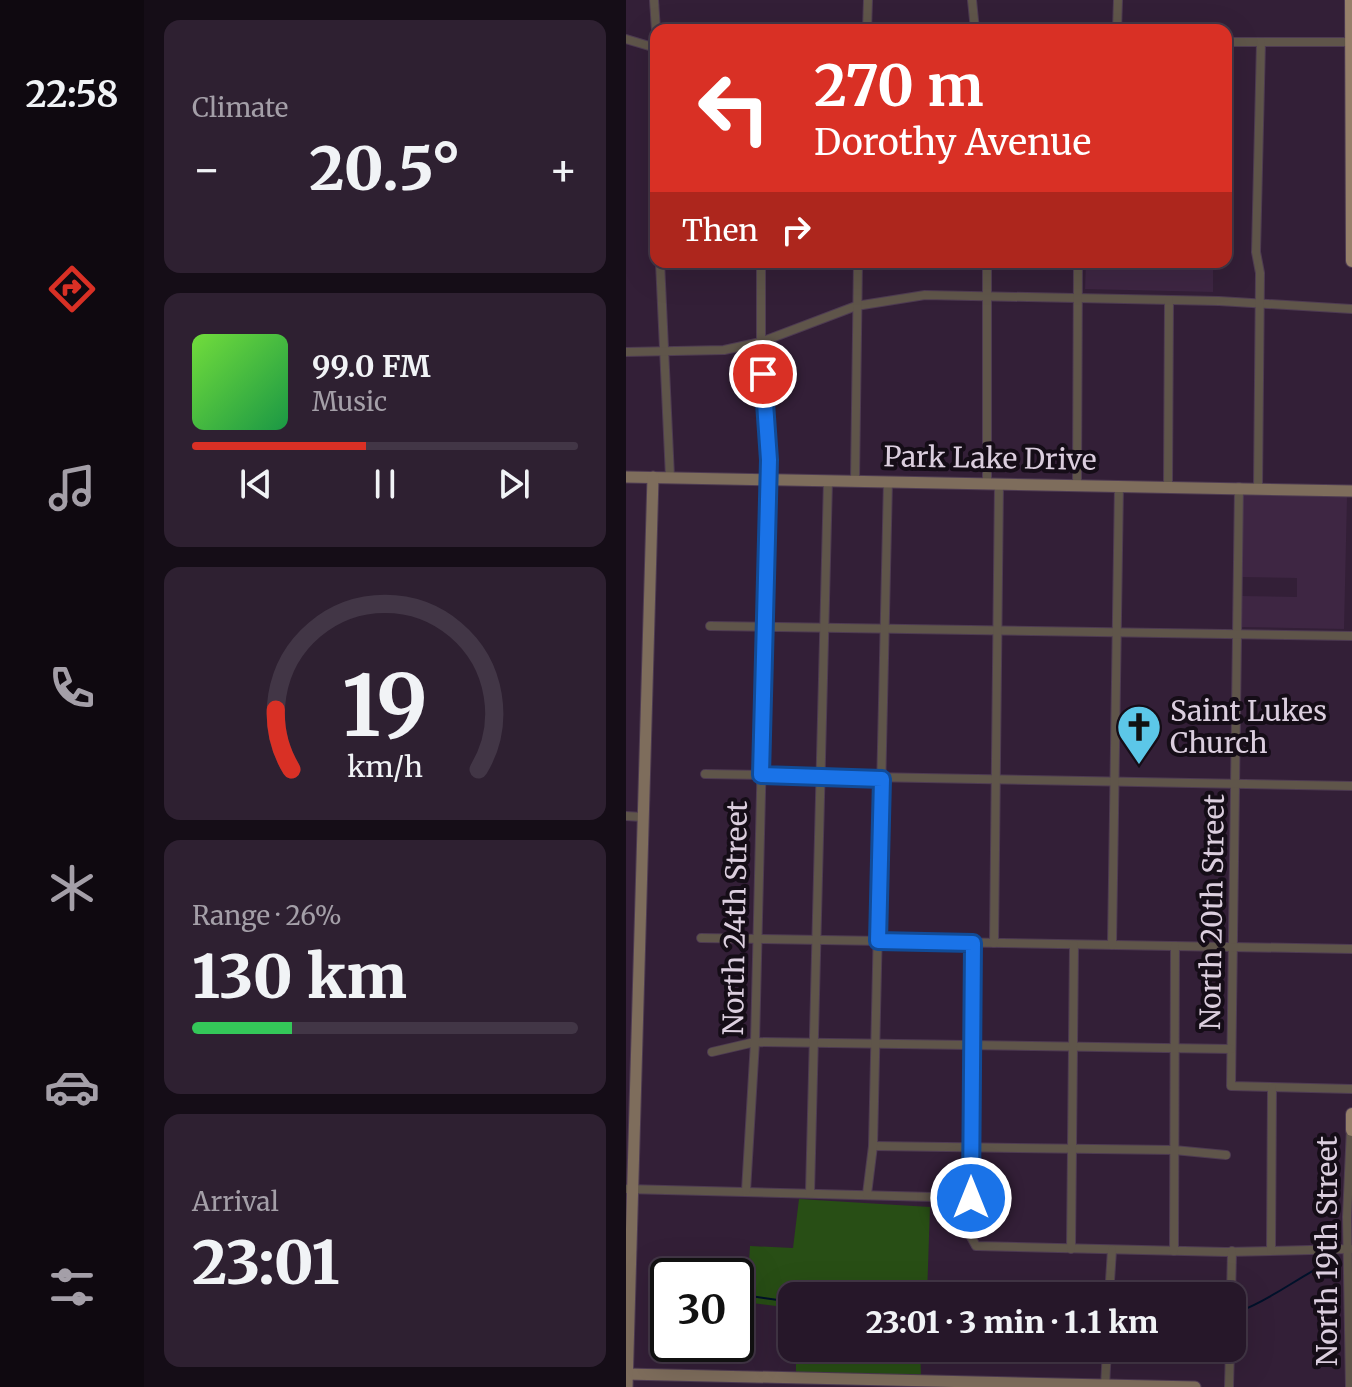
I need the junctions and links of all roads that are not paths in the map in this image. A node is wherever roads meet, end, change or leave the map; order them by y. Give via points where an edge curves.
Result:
1 (654, 0) edge
2 (868, 0) edge
3 (972, 0) edge
4 (1118, 0) edge
5 (1351, 0) edge
6 (656, 24) edge
7 (867, 24) edge
8 (974, 24) edge
9 (1117, 24) edge
10 (626, 39) edge
11 (1232, 42) edge
12 (1261, 42) junction
13 (1350, 42) junction
14 (650, 46) edge
15 (1352, 261) edge
16 (660, 268) edge
17 (761, 268) edge
18 (858, 268) edge
19 (987, 268) edge
20 (1078, 268) edge
21 (987, 295) junction
22 (1078, 297) junction
23 (1169, 300) junction
24 (1260, 303) junction
25 (856, 306) junction
26 (1352, 309) edge
27 (761, 342) junction
28 (626, 352) edge
29 (665, 352) junction
30 (626, 477) edge
31 (653, 477) junction
32 (670, 477) junction
33 (855, 480) junction
34 (768, 481) junction
35 (828, 481) junction
36 (888, 481) junction
37 (993, 482) junction
38 (1077, 484) junction
39 (1119, 485) junction
40 (1168, 486) junction
41 (1239, 487) junction
42 (1258, 488) junction
43 (1352, 491) edge
44 (710, 626) dead end
45 (765, 627) junction
46 (823, 628) junction
47 (885, 629) junction
48 (998, 631) junction
49 (1117, 633) junction
50 (1237, 636) junction
51 (1352, 636) edge
52 (705, 774) dead end
53 (761, 775) junction
54 (819, 777) junction
55 (882, 779) junction
56 (995, 781) junction
57 (1115, 782) junction
58 (1236, 785) junction
59 (1352, 786) edge
60 (626, 816) edge
61 (642, 817) junction
62 (701, 938) dead end
63 (757, 939) junction
64 (815, 940) junction
65 (878, 941) junction
66 (973, 943) junction
67 (994, 943) junction
68 (1074, 945) junction
69 (1112, 945) junction
70 (1175, 946) junction
71 (1233, 946) junction
72 (1352, 949) edge
73 (755, 1042) junction
74 (813, 1043) junction
75 (875, 1044) junction
76 (972, 1045) junction
77 (1074, 1046) junction
78 (1175, 1047) junction
79 (1231, 1049) junction
80 (712, 1052) dead end
81 (1272, 1088) junction
82 (1352, 1089) edge
83 (1352, 1114) edge
84 (1352, 1128) edge
85 (873, 1146) junction
86 (972, 1148) junction
87 (1073, 1149) junction
88 (1174, 1150) junction
89 (1226, 1155) dead end
90 (629, 1189) edge
91 (746, 1191) junction
92 (1350, 1191) edge
93 (810, 1193) junction
94 (867, 1194) junction
95 (971, 1198) junction
96 (1351, 1227) edge
97 (1071, 1249) junction
98 (1350, 1249) edge
99 (1112, 1250) junction
100 (1271, 1250) junction
101 (1174, 1251) junction
102 (1232, 1251) junction
103 (1110, 1282) edge
104 (1231, 1282) edge
105 (1106, 1362) edge
106 (1230, 1362) edge
107 (626, 1374) edge
108 (747, 1381) edge
109 (864, 1383) edge
110 (988, 1384) edge
111 (1105, 1386) edge
112 (627, 1387) edge
113 (1195, 1387) edge
114 (1229, 1387) edge
115 (1350, 1387) edge

1 - 6 street
2 - 7 street
3 - 8 street
4 - 9 street
5 - 13 main road
10 - 14 street
11 - 12 street
12 - 13 street
12 - 24 street via 1256,252
13 - 15 main road
16 - 29 street
17 - 27 street, North 24th Street
18 - 25 street
19 - 21 street
20 - 22 street
21 - 22 street
21 - 25 street via 902,297
21 - 37 street
22 - 23 street
22 - 38 street
23 - 24 street
23 - 40 street
24 - 26 street
24 - 42 street
25 - 27 street
25 - 33 street
27 - 29 street via 724,350
27 - 34 street, North 24th Street
28 - 29 street
29 - 32 street
30 - 31 street, Park Lake Drive
31 - 32 street, Park Lake Drive
31 - 61 street
32 - 34 street, Park Lake Drive
33 - 35 street, Park Lake Drive
33 - 36 street, Park Lake Drive
34 - 35 street, Park Lake Drive
34 - 45 street, North 24th Street
35 - 46 street
36 - 37 street, Park Lake Drive
36 - 47 street
37 - 38 street, Park Lake Drive
37 - 48 street
38 - 39 street, Park Lake Drive
39 - 40 street, Park Lake Drive
39 - 49 street
40 - 41 street, Park Lake Drive
41 - 42 street, Park Lake Drive
41 - 50 street, North 20th Street
42 - 43 street, Park Lake Drive
44 - 45 street
45 - 46 street
45 - 53 street, North 24th Street
46 - 47 street
46 - 54 street
47 - 48 street
47 - 55 street
48 - 49 street
48 - 56 street
49 - 50 street
49 - 57 street
50 - 51 street
50 - 58 street, North 20th Street
52 - 53 street
53 - 54 street
53 - 63 street, North 24th Street
54 - 55 street
54 - 64 street
55 - 56 street
55 - 65 street
56 - 57 street
56 - 67 street
57 - 58 street
57 - 69 street
58 - 59 street
58 - 71 street, North 20th Street
60 - 61 street
61 - 90 street
62 - 63 street
63 - 64 street
63 - 73 street, North 24th Street
64 - 65 street
64 - 74 street
65 - 66 street
65 - 75 street
66 - 67 street
66 - 76 street
67 - 68 street
68 - 69 street
68 - 77 street
69 - 70 street
70 - 71 street
70 - 78 street
71 - 72 street
71 - 79 street, North 20th Street
73 - 74 street
73 - 80 street
73 - 91 street, North 24th Street
74 - 75 street
74 - 93 street
75 - 76 street
75 - 85 street
76 - 77 street
76 - 86 street
77 - 78 street
77 - 87 street
78 - 79 street
78 - 88 street
79 - 81 street, North 20th Street via 1231,1086
81 - 82 street
81 - 100 street
83 - 84 main road, North 19th Street
84 - 92 street, North 19th Street
85 - 86 street
85 - 94 street
86 - 87 street
86 - 95 street
87 - 88 street
87 - 97 street
88 - 89 street
88 - 101 street
90 - 91 street
90 - 107 street
91 - 93 street
92 - 96 street, North 19th Street
93 - 94 street
94 - 95 street
95 - 97 street via 971,1237 980,1249
96 - 98 street, North 19th Street
97 - 99 street
98 - 100 street
98 - 115 street, North 19th Street
99 - 101 street
99 - 103 street
100 - 102 street
101 - 102 street
102 - 104 street
105 - 111 street
106 - 114 street
107 - 108 street
107 - 112 street
108 - 109 street
109 - 110 street
110 - 111 street
111 - 113 street

